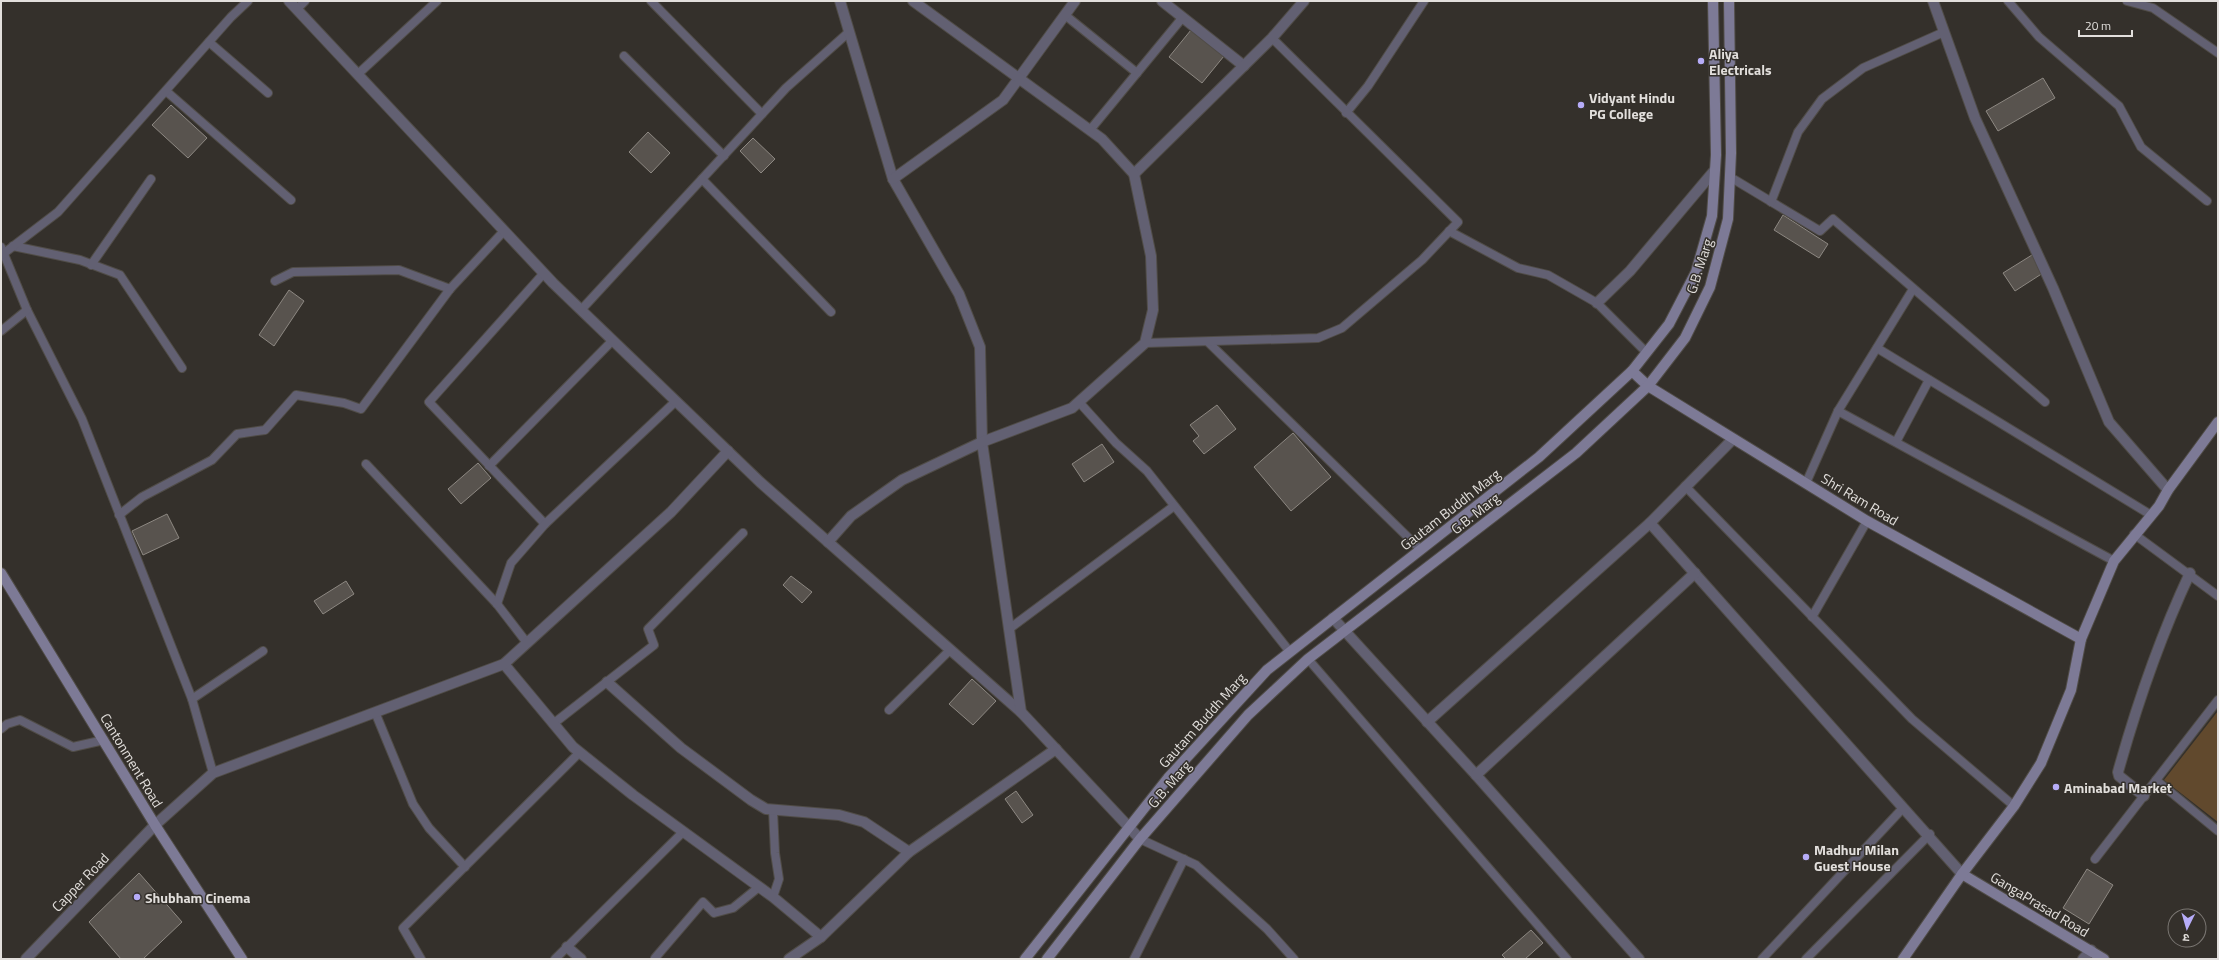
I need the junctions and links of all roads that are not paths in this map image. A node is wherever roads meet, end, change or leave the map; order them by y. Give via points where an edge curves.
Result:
1 (248, 1) edge
2 (289, 1) edge
3 (305, 1) edge
4 (437, 1) edge
5 (651, 1) edge
6 (840, 1) edge
7 (913, 1) edge
8 (1075, 1) edge
9 (1162, 1) edge
10 (1304, 1) edge
11 (1424, 1) edge
12 (1713, 1) edge
13 (1729, 1) edge
14 (1933, 1) edge
15 (2008, 1) edge
16 (2127, 1) edge
17 (297, 9) junction
18 (1065, 15) junction
19 (1183, 17) junction
20 (849, 32) junction
21 (1944, 32) junction
22 (1272, 38) junction
23 (209, 42) junction
24 (2218, 53) edge
25 (624, 56) dead end
26 (1244, 66) junction
27 (358, 74) junction
28 (1137, 74) junction
29 (1019, 78) junction
30 (166, 91) junction
31 (268, 93) dead end
32 (1346, 113) junction
33 (762, 114) junction
34 (1090, 130) junction
35 (724, 156) junction
36 (1714, 172) junction
37 (1134, 174) junction
38 (1730, 177) junction
39 (702, 179) junction
40 (893, 179) junction
41 (151, 180) dead end
42 (291, 200) dead end
43 (2207, 201) dead end
44 (1771, 202) junction
45 (504, 231) junction
46 (1449, 231) junction
47 (13, 246) junction
48 (2, 250) edge
49 (91, 265) junction
50 (544, 273) junction
51 (275, 282) dead end
52 (450, 289) junction
53 (1913, 289) junction
54 (1597, 303) junction
55 (27, 310) junction
56 (581, 310) junction
57 (832, 312) dead end
58 (1, 331) edge
59 (613, 340) junction
60 (1208, 342) junction
61 (1145, 343) junction
62 (1877, 348) junction
63 (1646, 352) junction
64 (182, 368) dead end
65 (1632, 371) junction
66 (1929, 380) junction
67 (1648, 386) junction
68 (676, 401) junction
69 (1079, 402) junction
70 (2045, 402) dead end
71 (1838, 411) junction
72 (2218, 422) edge
73 (1733, 438) junction
74 (982, 442) junction
75 (1896, 442) junction
76 (728, 451) junction
77 (366, 464) dead end
78 (489, 466) junction
79 (1806, 483) junction
80 (1685, 486) junction
81 (2168, 490) junction
82 (1174, 506) junction
83 (119, 515) junction
84 (2151, 515) junction
85 (1868, 521) junction
86 (1650, 523) junction
87 (545, 524) junction
88 (743, 533) dead end
89 (2134, 534) junction
90 (828, 542) junction
91 (1421, 550) junction
92 (2114, 561) junction
93 (1, 573) edge
94 (1695, 573) junction
95 (2190, 574) junction
96 (2218, 596) edge
97 (497, 604) junction
98 (1812, 617) junction
99 (1333, 618) junction
100 (1008, 629) junction
101 (1344, 631) junction
102 (2081, 639) junction
103 (527, 643) junction
104 (950, 650) junction
105 (263, 652) dead end
106 (1290, 652) junction
107 (1308, 659) junction
108 (504, 664) junction
109 (607, 682) junction
110 (192, 699) junction
111 (2218, 700) edge
112 (889, 710) dead end
113 (375, 712) junction
114 (1021, 712) junction
115 (1427, 722) junction
116 (553, 724) junction
117 (1, 729) edge
118 (104, 740) junction
119 (1056, 750) junction
120 (579, 753) junction
121 (213, 773) junction
122 (1476, 775) junction
123 (2156, 780) junction
124 (2144, 796) junction
125 (2014, 806) junction
126 (1903, 808) junction
127 (773, 810) junction
128 (155, 825) junction
129 (1128, 827) junction
130 (2218, 831) edge
131 (683, 832) junction
132 (1929, 835) junction
133 (1140, 839) junction
134 (909, 852) junction
135 (1184, 859) junction
136 (2095, 859) dead end
137 (465, 867) junction
138 (1962, 874) junction
139 (759, 887) junction
140 (773, 897) junction
141 (821, 937) junction
142 (567, 947) junction
143 (2091, 950) junction
144 (238, 957) edge
145 (655, 958) dead end
146 (26, 959) edge
147 (421, 959) edge
148 (555, 959) edge
149 (580, 959) edge
150 (789, 959) edge
151 (1025, 959) edge
152 (1047, 959) edge
153 (1134, 959) edge
154 (1294, 959) edge
155 (1567, 959) edge
156 (1639, 959) edge
157 (1762, 959) edge
158 (1806, 959) edge
159 (1903, 959) edge
160 (2083, 959) edge
161 (2104, 959) edge

1 - 23 lane
2 - 17 street
3 - 17 lane
4 - 27 lane
5 - 33 lane
6 - 20 street
7 - 29 street
8 - 18 street
9 - 19 street
10 - 22 street
11 - 32 lane via 1368,86
12 - 36 street, Gautam Buddh Marg
13 - 38 street, G.B. Marg
14 - 21 street
15 - 43 lane via 2039,37 2119,106 2141,148
16 - 24 lane via 2153,8
17 - 27 street
18 - 28 lane
18 - 29 street
19 - 26 street
19 - 28 lane
20 - 33 lane via 786,88
20 - 40 street
21 - 44 lane via 1863,68 1822,99 1798,132
21 - 81 street via 1975,118 2053,288 2109,422
22 - 26 street
22 - 32 lane
23 - 30 lane
23 - 31 lane
25 - 35 lane
26 - 37 street
27 - 45 street
28 - 34 lane
29 - 34 street
29 - 40 street via 1003,100
30 - 42 lane
30 - 47 lane via 58,212
32 - 46 lane via 1458,222
33 - 35 lane
34 - 37 street via 1102,139
35 - 39 lane
36 - 54 street via 1630,270
36 - 63 street, Gautam Buddh Marg via 1712,216 1696,272 1669,324
37 - 61 street via 1151,256 1153,310
38 - 44 lane
38 - 67 street, G.B. Marg via 1728,219 1710,287 1685,338
39 - 56 lane
39 - 57 lane
40 - 74 street via 959,294 980,347
41 - 49 lane
44 - 53 lane via 1820,231 1833,219
45 - 50 street
45 - 52 lane
46 - 54 lane via 1518,268 1548,275
46 - 60 lane via 1422,260 1342,328 1318,338
47 - 48 lane
47 - 49 lane via 80,260
48 - 55 lane
49 - 64 lane via 120,275
50 - 56 street
50 - 78 lane via 429,402
51 - 52 lane via 293,272 399,270
52 - 83 lane via 361,408 296,395 264,430 237,434 212,460 142,497
53 - 62 lane
53 - 70 lane
54 - 63 lane
55 - 58 lane
55 - 83 lane via 82,419
56 - 59 street
59 - 68 street
59 - 78 lane
60 - 61 lane
60 - 91 lane
61 - 69 street
62 - 66 lane
62 - 71 lane
63 - 65 street, Gautam Buddh Marg
65 - 67 street, Shri Ram Road
65 - 91 street, Gautam Buddh Marg via 1539,457
66 - 75 lane
66 - 84 lane
67 - 73 street, Shri Ram Road
67 - 101 street, G.B. Marg via 1576,453
68 - 76 street
68 - 87 lane
69 - 74 street via 1072,408
69 - 82 lane via 1116,443 1147,471
71 - 75 lane
71 - 79 lane
72 - 81 street
73 - 79 street, Shri Ram Road
73 - 80 street
74 - 90 street via 902,480 851,516
74 - 100 street
75 - 92 lane
76 - 90 street
76 - 103 street via 671,512
77 - 97 lane
78 - 87 lane
79 - 85 street, Shri Ram Road
80 - 86 street
80 - 98 lane
81 - 84 street
82 - 100 lane
82 - 106 lane
83 - 110 lane
84 - 89 street
85 - 98 lane
85 - 102 street, Shri Ram Road
86 - 94 street
86 - 115 street
87 - 97 lane via 511,563
88 - 109 lane via 648,629 654,645
89 - 92 street
89 - 95 lane
90 - 104 street
91 - 99 street, Gautam Buddh Marg
92 - 102 street
93 - 118 street, Cantonment Road
94 - 122 street
94 - 126 street
95 - 96 lane
95 - 124 street via 2149,674 2118,772 2119,776
97 - 103 lane
98 - 125 lane via 1912,719
99 - 101 street
99 - 106 street, Gautam Buddh Marg
100 - 114 street
101 - 107 street, G.B. Marg
101 - 115 street
102 - 125 street via 2071,690 2041,763
103 - 108 street
104 - 112 lane
104 - 114 street
105 - 110 lane
106 - 129 street, Gautam Buddh Marg via 1267,670
107 - 133 street, G.B. Marg via 1248,715
107 - 155 lane
108 - 113 street
108 - 116 street
109 - 116 lane
109 - 127 street via 681,748 751,800
110 - 121 lane
111 - 123 lane
113 - 121 street
113 - 137 lane via 413,804 429,828
114 - 119 street
115 - 122 street
116 - 120 street
117 - 118 lane via 6,724 20,720 73,747
118 - 128 street, Cantonment Road
119 - 129 street
119 - 134 street
120 - 131 street
120 - 137 lane
121 - 128 street, Capper Road
122 - 156 street
123 - 124 lane
123 - 130 lane
124 - 136 lane
125 - 138 street
126 - 132 street
126 - 157 lane
127 - 134 street via 839,815 864,822
127 - 140 lane via 779,879
128 - 144 street, Cantonment Road
128 - 146 street, Capper Road
129 - 133 street
129 - 151 street, Gautam Buddh Marg
131 - 139 street
131 - 142 lane
132 - 138 street
132 - 158 lane
133 - 135 lane
133 - 152 street, G.B. Marg
134 - 141 street
135 - 153 lane
135 - 154 lane via 1196,865 1267,929
137 - 147 lane via 404,928
138 - 143 street, GangaPrasad Road
138 - 159 street
139 - 140 street
139 - 145 lane via 733,908 714,913 703,902
140 - 141 street
141 - 150 street
142 - 148 lane
142 - 149 street
143 - 160 street
143 - 161 street, GangaPrasad Road

